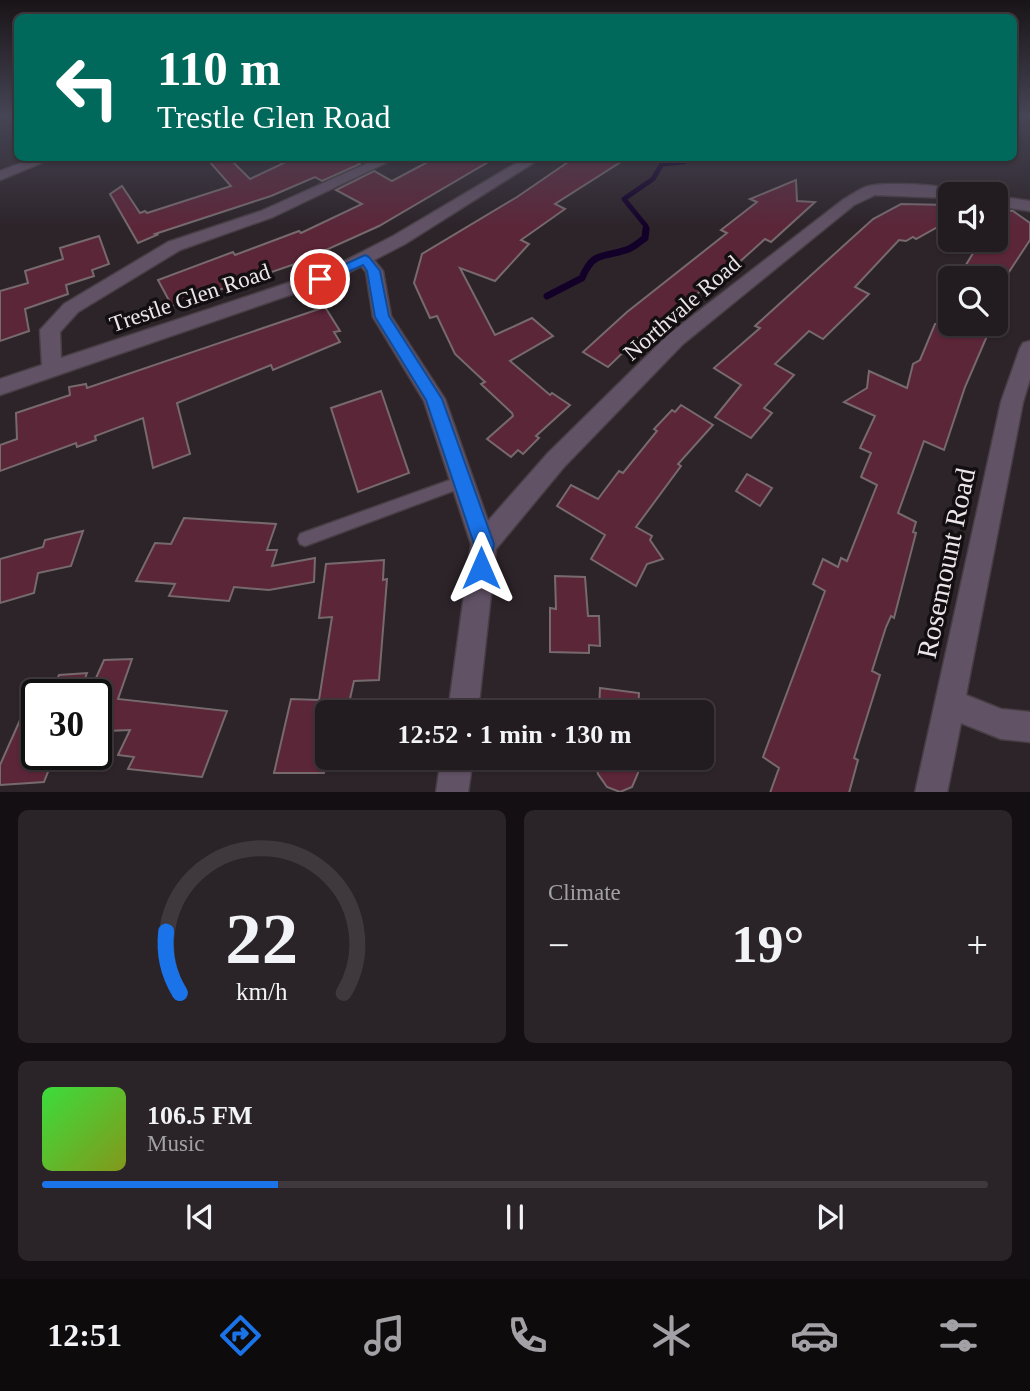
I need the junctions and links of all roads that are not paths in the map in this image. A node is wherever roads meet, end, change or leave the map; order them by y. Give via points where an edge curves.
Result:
1 (38, 161) edge
2 (382, 161) edge
3 (529, 161) edge
4 (0, 176) edge
5 (938, 192) edge
6 (1008, 203) edge
7 (1030, 206) edge
8 (365, 260) junction
9 (1030, 348) edge
10 (52, 370) junction
11 (0, 387) edge
12 (464, 481) junction
13 (305, 539) dead end
14 (484, 544) junction
15 (464, 700) edge
16 (948, 703) junction
17 (1030, 727) edge
18 (456, 770) edge
19 (453, 792) edge
20 (930, 792) edge

1 - 4 street
2 - 10 street via 267,214 174,246 103,286 71,308 50,330
3 - 8 street, Trestle Glen Road
5 - 14 street, Northvale Road via 872,190 849,202 676,339 556,460
6 - 7 street
8 - 10 street, Trestle Glen Road via 268,298
8 - 12 street via 374,271 382,317 434,399
9 - 16 street, Rosemount Road via 1012,402
10 - 11 street, Trestle Glen Road
12 - 13 lane
12 - 14 street
14 - 15 street
16 - 17 street via 1002,724
16 - 20 street, Rosemount Road
18 - 19 street

